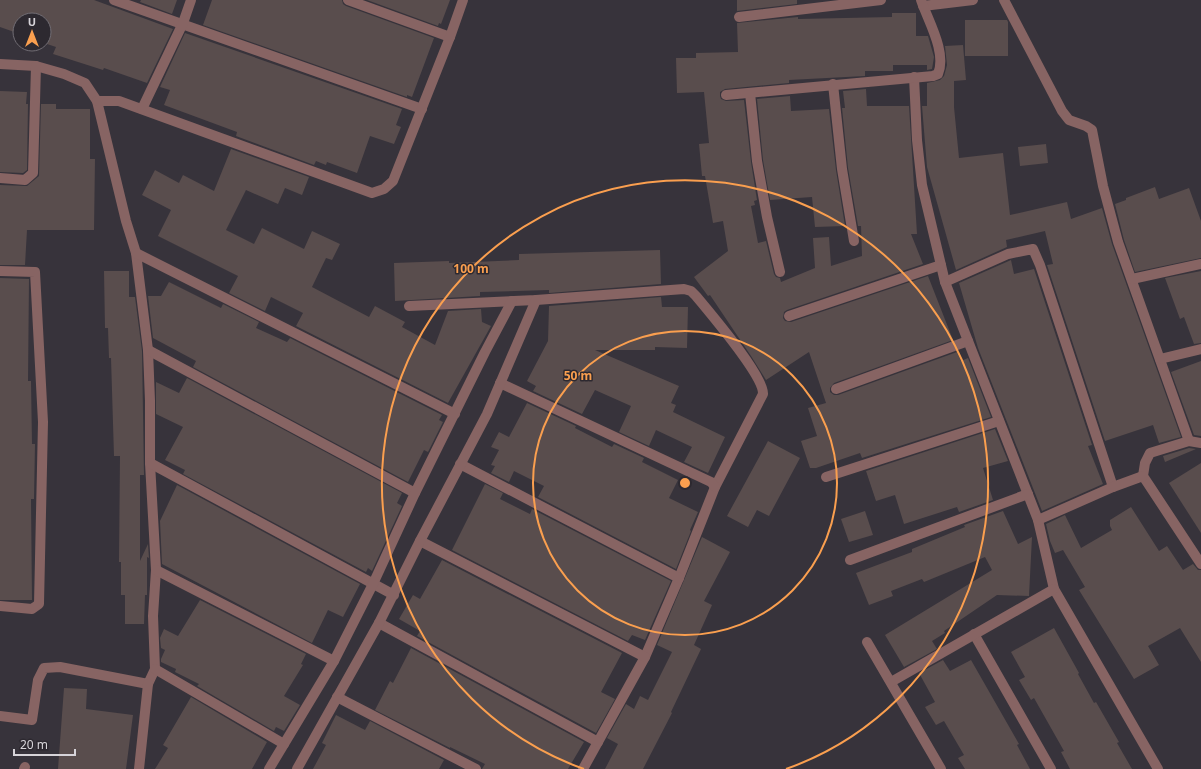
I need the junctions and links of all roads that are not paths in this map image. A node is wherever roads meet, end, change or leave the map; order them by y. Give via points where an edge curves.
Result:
1 (114, 0) edge
2 (191, 0) edge
3 (348, 0) edge
4 (463, 0) edge
5 (881, 0) edge
6 (973, 0) edge
7 (1004, 0) edge
8 (922, 3) edge
9 (739, 17) dead end
10 (183, 24) junction
11 (450, 37) junction
12 (0, 64) edge
13 (36, 66) junction
14 (914, 77) junction
15 (833, 84) junction
16 (750, 93) junction
17 (726, 95) dead end
18 (97, 101) junction
19 (142, 109) junction
20 (422, 109) junction
21 (0, 178) edge
22 (854, 241) dead end
23 (136, 253) junction
24 (1201, 264) edge
25 (941, 266) junction
26 (0, 271) edge
27 (780, 272) dead end
28 (1132, 279) junction
29 (945, 282) junction
30 (536, 300) junction
31 (512, 301) junction
32 (409, 306) dead end
33 (789, 316) dead end
34 (968, 341) junction
35 (1201, 349) edge
36 (148, 350) junction
37 (1160, 359) junction
38 (500, 383) junction
39 (836, 389) dead end
40 (455, 414) junction
41 (999, 421) junction
42 (1189, 441) junction
43 (1201, 443) edge
44 (150, 463) junction
45 (460, 464) junction
46 (1143, 476) junction
47 (826, 477) dead end
48 (715, 487) junction
49 (1113, 487) junction
50 (415, 493) junction
51 (1028, 494) junction
52 (1038, 520) junction
53 (420, 541) junction
54 (850, 560) dead end
55 (1201, 564) edge
56 (156, 570) junction
57 (679, 578) junction
58 (373, 584) junction
59 (1054, 589) junction
60 (394, 595) junction
61 (0, 606) edge
62 (379, 623) junction
63 (974, 634) junction
64 (867, 642) dead end
65 (645, 657) junction
66 (334, 661) junction
67 (155, 669) junction
68 (891, 682) junction
69 (148, 684) junction
70 (337, 697) junction
71 (0, 716) edge
72 (598, 742) junction
73 (284, 744) junction
74 (141, 768) edge
75 (269, 769) edge
76 (297, 769) edge
77 (476, 769) edge
78 (583, 769) edge
79 (942, 769) edge
80 (1051, 769) edge
81 (1158, 769) edge

1 - 10 street
2 - 10 street
3 - 11 street
4 - 11 street
5 - 9 street
6 - 8 street
7 - 28 street via 1062,111 1070,120 1092,130 1102,186
8 - 14 street via 939,48 940,68 938,74 933,76
10 - 19 street
10 - 20 street
11 - 20 street
12 - 13 street
13 - 18 street via 64,74 85,84
13 - 21 street via 33,173 25,180
14 - 15 street
14 - 25 street via 922,185
15 - 16 street
15 - 22 street via 842,169
16 - 17 street
16 - 27 street via 766,210
18 - 19 street via 119,101
18 - 23 street
19 - 20 street via 372,193 384,189 392,181
23 - 36 street
23 - 40 street
24 - 28 street
25 - 29 street
25 - 33 street
26 - 61 street via 35,272 43,422 39,604 32,609
28 - 37 street
29 - 34 street
29 - 49 street via 1008,254 1033,249
30 - 31 street
30 - 38 street
30 - 48 street via 684,289 696,296 753,369 763,390
31 - 32 street
31 - 40 street
34 - 39 street
34 - 41 street
35 - 37 street
36 - 44 street
36 - 50 street
37 - 42 street
38 - 45 street via 487,414
38 - 48 street via 711,482
40 - 50 street
41 - 47 street
41 - 51 street
42 - 43 street
42 - 46 street via 1150,453 1145,462
44 - 56 street
44 - 58 street
45 - 53 street
45 - 57 street
46 - 49 street
46 - 55 street
48 - 57 street
49 - 52 street
50 - 58 street
51 - 52 street
51 - 54 street
52 - 59 street
53 - 60 street
53 - 65 street
56 - 66 street
56 - 67 street via 153,616
57 - 65 street
58 - 60 street
58 - 66 street
59 - 63 street
59 - 81 street
60 - 62 street
62 - 70 street
62 - 72 street
63 - 68 street
63 - 80 street
64 - 68 street
65 - 72 street
66 - 73 street
67 - 69 street
67 - 73 street
68 - 79 street
69 - 71 street via 60,667 44,668 38,680 32,720
69 - 74 street
70 - 76 street
70 - 77 street
72 - 78 street
73 - 75 street

